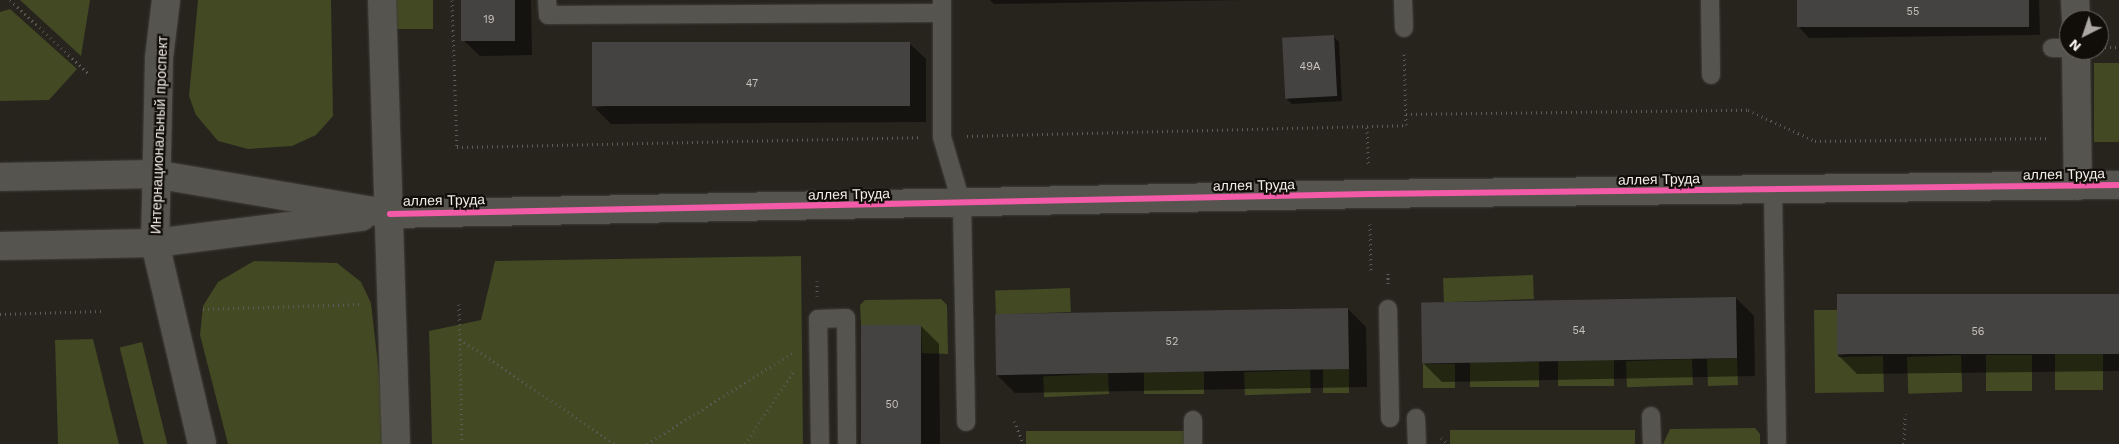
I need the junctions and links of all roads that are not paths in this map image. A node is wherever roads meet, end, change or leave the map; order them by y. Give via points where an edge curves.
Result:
1 (166, 0) edge
2 (382, 0) edge
3 (547, 0) edge
4 (1403, 0) edge
5 (1710, 0) edge
6 (942, 7) edge
7 (1404, 28) road end
8 (2067, 60) edge
9 (1711, 75) dead end
10 (154, 174) junction
11 (0, 177) edge
12 (2078, 186) junction
13 (2119, 186) edge
14 (1773, 190) junction
15 (962, 205) junction
16 (390, 214) junction
17 (155, 244) junction
18 (0, 246) edge
19 (1388, 309) dead end
20 (1651, 416) dead end
21 (1390, 418) dead end
22 (1416, 418) dead end
23 (1193, 420) dead end
24 (966, 422) dead end
25 (202, 444) edge
26 (396, 444) edge
27 (820, 444) edge
28 (847, 444) edge
29 (1193, 444) edge
30 (1417, 444) edge
31 (1652, 444) edge
32 (1777, 444) edge

1 - 10 street, Интернациональный проспект via 159,58
2 - 16 street
3 - 6 lane via 548,15
4 - 7 lane
5 - 9 lane
6 - 15 lane via 942,137
8 - 12 street
10 - 11 street, аллея Труда
10 - 16 street, аллея Труда
10 - 17 street, Интернациональный проспект
12 - 13 street, аллея Труда
12 - 14 street, аллея Труда
14 - 15 street, аллея Труда via 1369,194
14 - 32 lane
15 - 16 street, аллея Труда
15 - 24 lane
16 - 17 street, аллея Труда
16 - 26 street
17 - 18 street, аллея Труда
17 - 25 street, Интернациональный проспект
19 - 21 lane
20 - 31 lane
22 - 30 lane
23 - 29 lane
27 - 28 lane via 818,319 846,318

